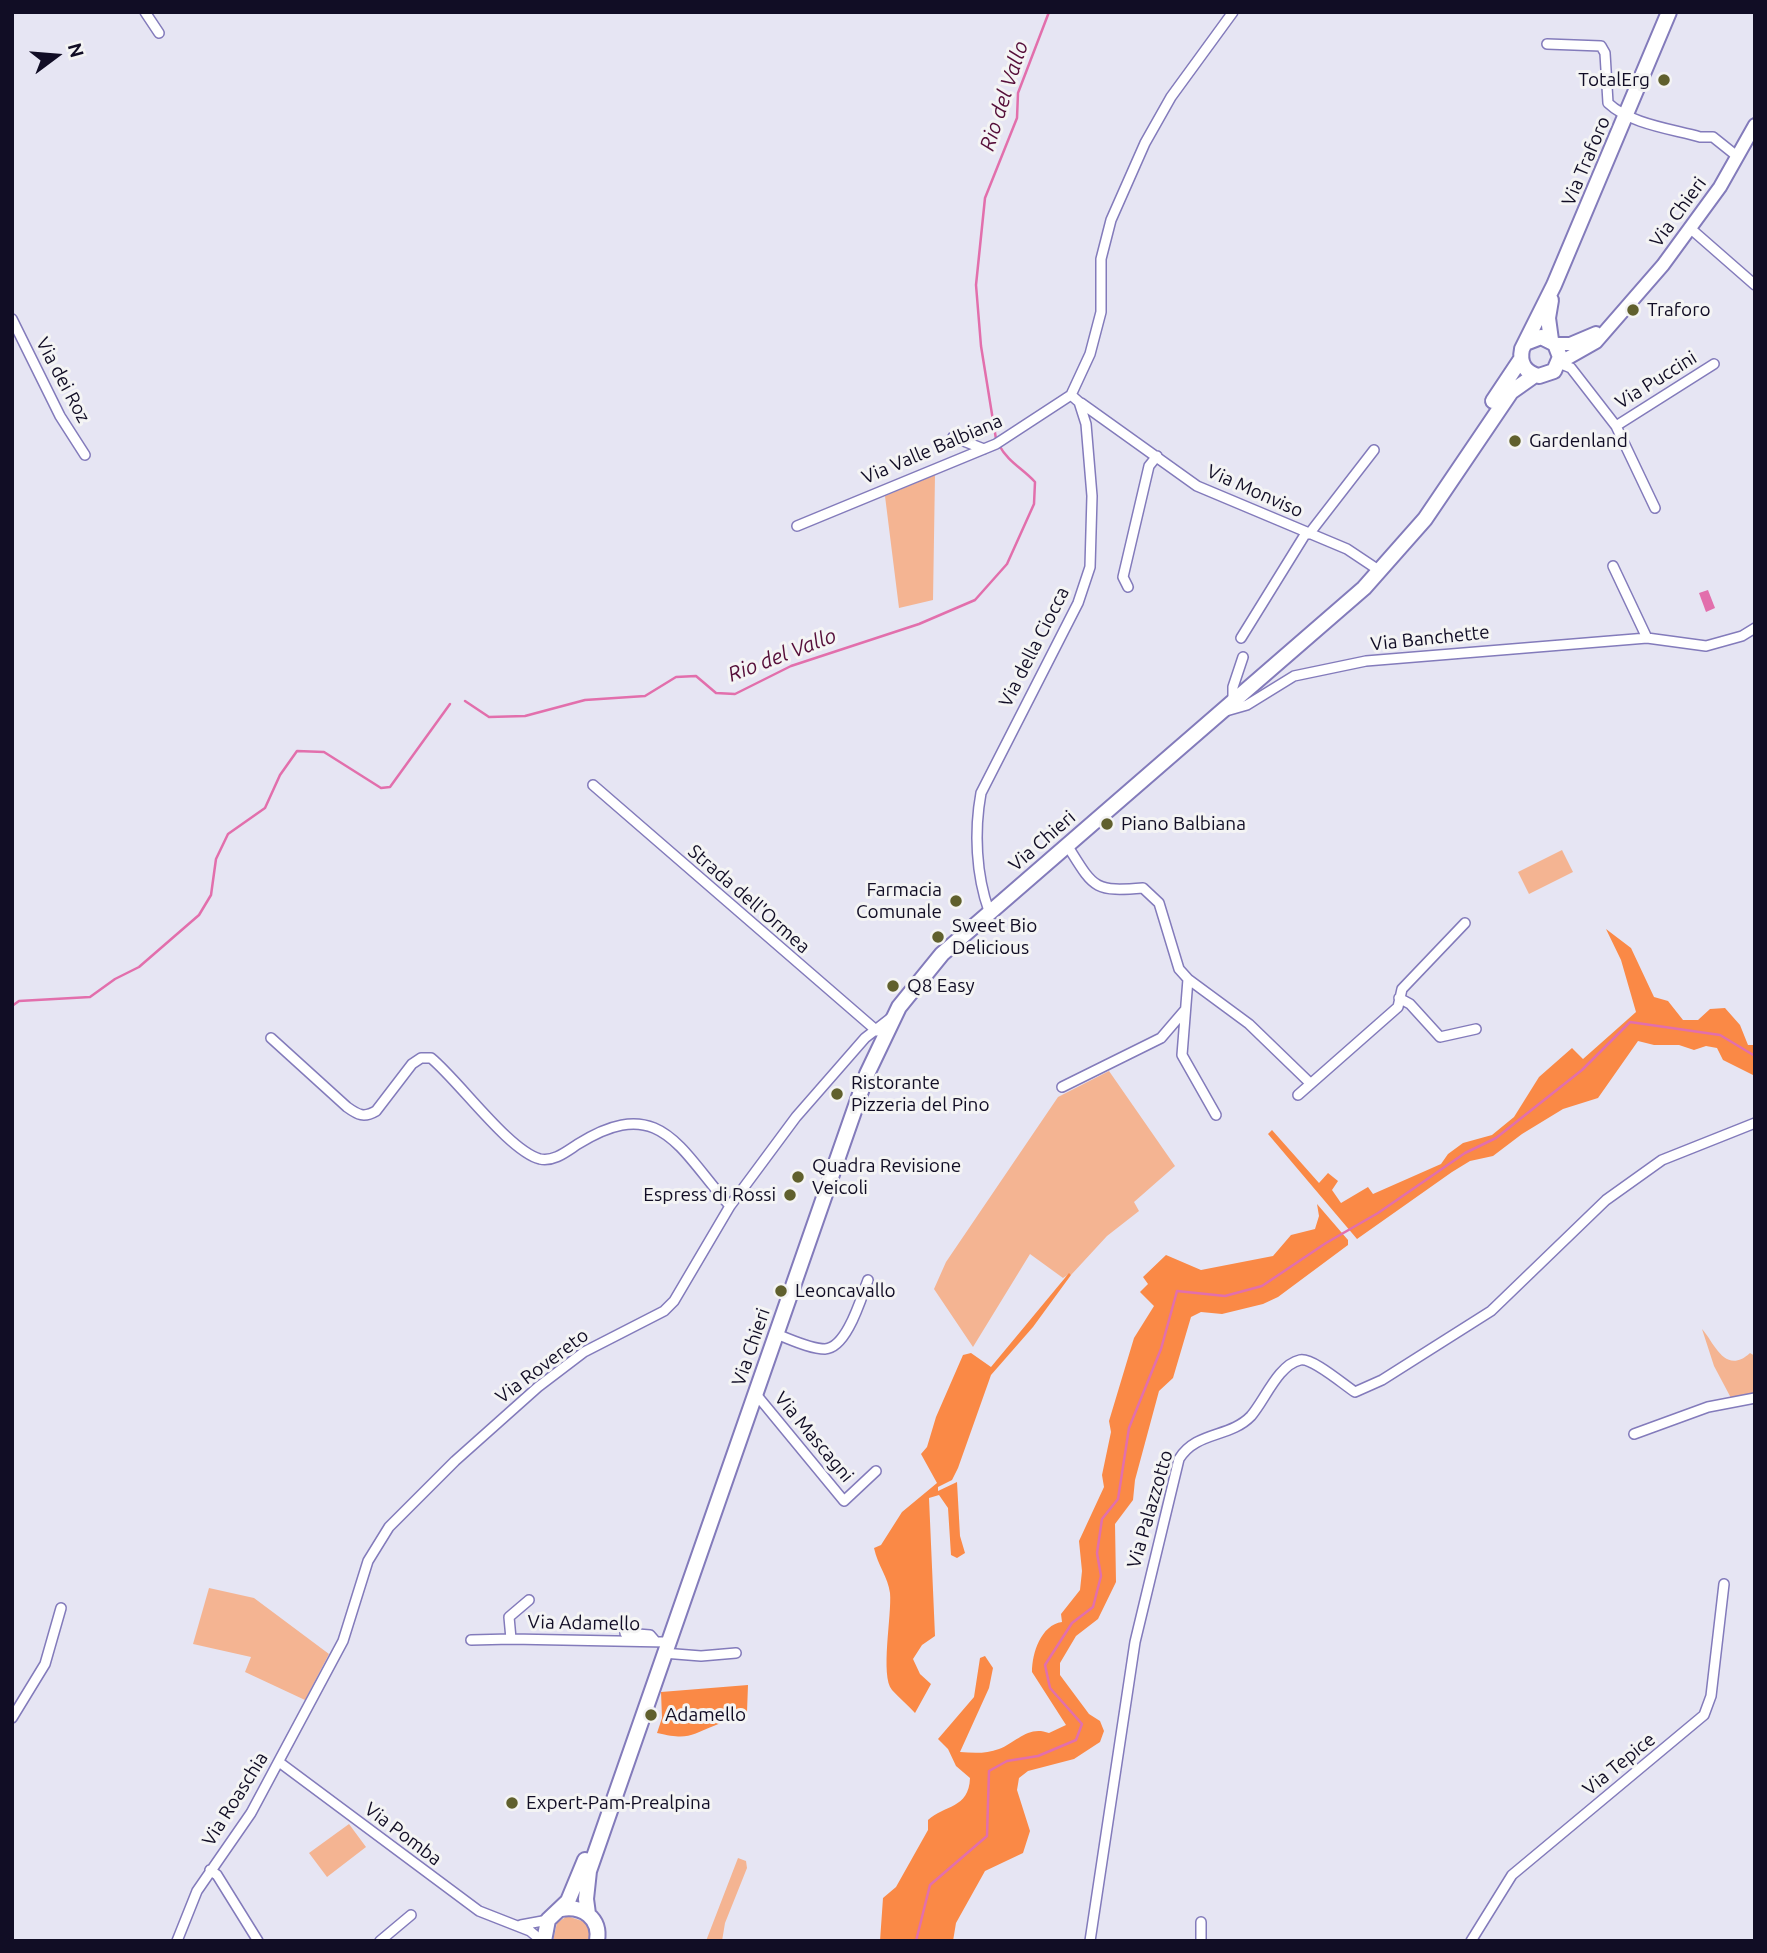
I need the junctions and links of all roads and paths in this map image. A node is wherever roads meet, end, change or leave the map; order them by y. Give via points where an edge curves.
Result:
1 (145, 12) edge
2 (1233, 12) edge
3 (1669, 12) edge
4 (159, 33) dead end
5 (1547, 44) dead end
6 (1627, 116) junction
7 (1753, 133) edge
8 (1738, 157) junction
9 (1691, 229) junction
10 (1554, 285) junction
11 (1755, 285) edge
12 (1620, 313) junction
13 (12, 319) edge
14 (1528, 341) junction
15 (1553, 342) junction
16 (1521, 359) junction
17 (1714, 364) dead end
18 (1556, 367) junction
19 (1535, 375) junction
20 (1071, 396) junction
21 (1079, 402) junction
22 (1616, 426) junction
23 (953, 437) dead end
24 (984, 449) junction
25 (1374, 450) dead end
26 (85, 455) dead end
27 (1157, 456) junction
28 (1465, 460) junction
29 (1655, 508) dead end
30 (797, 526) dead end
31 (1307, 533) junction
32 (1614, 566) dead end
33 (1380, 571) junction
34 (1128, 587) dead end
35 (1755, 628) edge
36 (1241, 638) dead end
37 (1647, 638) junction
38 (1244, 657) dead end
39 (1230, 708) junction
40 (593, 785) dead end
41 (1067, 845) junction
42 (989, 912) junction
43 (1465, 923) dead end
44 (1188, 979) junction
45 (1399, 998) junction
46 (1185, 1010) junction
47 (1476, 1029) dead end
48 (879, 1032) junction
49 (271, 1038) dead end
50 (1310, 1083) junction
51 (1062, 1087) dead end
52 (1298, 1095) dead end
53 (1216, 1115) dead end
54 (1755, 1123) edge
55 (730, 1206) junction
56 (868, 1280) dead end
57 (776, 1334) junction
58 (755, 1393) junction
59 (1755, 1398) edge
60 (1634, 1434) dead end
61 (876, 1471) dead end
62 (1724, 1584) dead end
63 (529, 1600) dead end
64 (61, 1608) dead end
65 (625, 1633) dead end
66 (511, 1639) junction
67 (471, 1640) dead end
68 (662, 1646) junction
69 (736, 1653) dead end
70 (324, 1676) joint
71 (654, 1678) junction
72 (12, 1718) edge
73 (279, 1762) junction
74 (210, 1870) junction
75 (561, 1909) junction
76 (588, 1914) junction
77 (411, 1915) dead end
78 (548, 1920) junction
79 (1201, 1922) dead end
80 (512, 1924) junction
81 (177, 1941) edge
82 (258, 1941) edge
83 (380, 1941) edge
84 (543, 1941) edge
85 (597, 1941) edge
86 (1090, 1941) edge
87 (1201, 1941) edge
88 (1471, 1941) edge

1 - 4 street
2 - 20 street via 1171,97 1111,220 1101,259 1101,312 1090,354
3 - 6 main road, Via Traforo
5 - 6 street via 1601,46 1608,103
6 - 8 street via 1700,137 1713,136
6 - 10 main road, Via Traforo
7 - 8 main road, Via Chieri
8 - 9 main road, Via Chieri
9 - 11 street
9 - 12 main road, Via Chieri
10 - 14 main road, Via Traforo
10 - 15 main road, Via Traforo via 1548,318
12 - 15 main road, Via Chieri via 1589,338 1570,344
12 - 18 main road, Via Chieri via 1596,342
13 - 26 street, Via dei Roz via 60,416
14 - 15 main road via 1541,337
14 - 16 main road
15 - 18 main road via 1559,351
16 - 19 main road
16 - 28 main road, Via Chieri via 1481,423
17 - 22 street, Via Puccini
18 - 19 main road via 1546,375
18 - 22 street, Via Puccini via 1567,364
19 - 28 main road, Via Chieri via 1511,392
20 - 21 street
20 - 24 street, Via Valle Balbiana
21 - 27 street, Via Monviso
21 - 42 street, Via della Ciocca via 1086,424 1093,496 1090,567 1078,603 981,793 977,814 981,888
22 - 29 street, Via Puccini
23 - 24 street
24 - 30 street, Via Valle Balbiana
25 - 31 street, Via Monviso
27 - 31 street, Via Monviso via 1197,486
27 - 34 street via 1149,466 1123,577
28 - 33 main road, Via Chieri via 1425,519
31 - 33 street, Via Monviso via 1347,549
31 - 36 street, Via Monviso
32 - 37 street
33 - 39 main road, Via Chieri
35 - 37 street, Via Banchette via 1706,646
37 - 39 street, Via Banchette via 1366,661 1294,676 1247,705
38 - 39 street
39 - 41 main road, Via Chieri
40 - 48 street, Strada dell'Ormea
41 - 42 main road, Via Chieri
41 - 44 street via 1099,888 1143,888 1159,903 1179,969
42 - 48 main road, Via Chieri via 942,954
43 - 45 street via 1402,989
44 - 46 street
44 - 50 street via 1248,1024
45 - 47 street via 1440,1037
45 - 50 street via 1398,1007
46 - 51 street via 1161,1038
46 - 53 street via 1181,1055
48 - 55 street, Via Rovereto via 796,1117
48 - 57 main road, Via Chieri
49 - 55 street via 347,1107 368,1116 412,1064 431,1058 513,1142 539,1159 550,1160 588,1138 632,1122 661,1128
50 - 52 street
54 - 86 street, Via Palazzotto via 1662,1160 1606,1200 1492,1311 1382,1380 1355,1392 1308,1360 1299,1360 1285,1370 1250,1417 1186,1446 1175,1472 1135,1642
55 - 70 street, Via Rovereto via 685,1286 664,1311 584,1352 538,1387 389,1527 368,1561 343,1642
56 - 57 street via 846,1334 833,1346 825,1349
57 - 58 main road, Via Chieri
58 - 61 street, Via Mascagni via 844,1501
58 - 68 main road, Via Chieri
59 - 60 street via 1708,1407
62 - 88 street, Via Tepice via 1711,1696 1704,1715 1512,1875
63 - 66 street, Via Adamello via 509,1617
64 - 72 street via 45,1664
65 - 68 street, Via Adamello via 650,1635
66 - 67 street, Via Adamello
66 - 68 street, Via Adamello
68 - 69 street via 701,1656
68 - 71 main road, Via Chieri
70 - 73 street, Via Roaschia
71 - 75 main road, Via Chieri via 578,1880
71 - 76 main road, Via Chieri via 589,1871
73 - 74 street, Via Roaschia via 251,1813
73 - 80 street, Via Pomba via 478,1911
74 - 81 street, Via Roaschia via 188,1908
74 - 82 street via 218,1875
75 - 76 main road
75 - 78 main road, Via Chieri
76 - 85 main road, Via Chieri via 597,1928
77 - 83 street
78 - 80 street, Via Pomba
78 - 84 main road
79 - 87 street
80 - 84 street, Via Pomba

